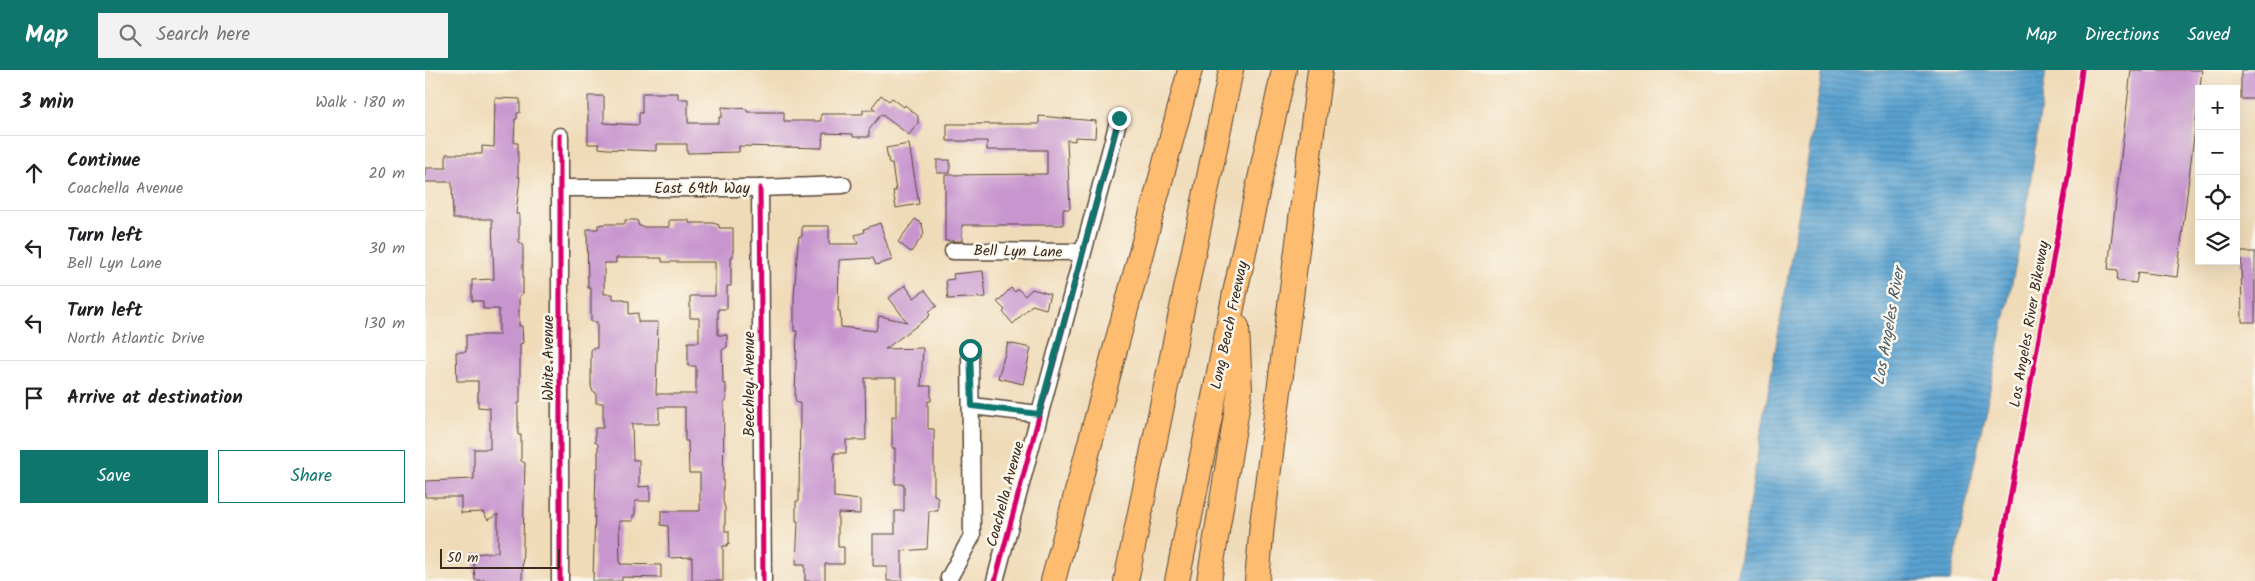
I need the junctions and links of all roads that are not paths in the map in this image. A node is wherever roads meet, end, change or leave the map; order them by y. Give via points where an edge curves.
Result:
1 (1189, 70) edge
2 (1231, 70) edge
3 (1284, 70) edge
4 (1320, 70) edge
5 (1119, 118) dead end
6 (560, 136) dead end
7 (843, 185) dead end
8 (560, 188) junction
9 (760, 188) junction
10 (953, 250) dead end
11 (1082, 252) junction
12 (1236, 288) junction
13 (970, 350) dead end
14 (972, 406) junction
15 (1039, 414) junction
16 (949, 578) dead end
17 (560, 581) edge
18 (763, 581) edge
19 (995, 581) edge
20 (1053, 581) edge
21 (1126, 581) edge
22 (1177, 581) edge
23 (1209, 581) edge
24 (1257, 581) edge

1 - 20 highway
2 - 21 highway
3 - 12 highway, Long Beach Freeway
4 - 24 highway
5 - 11 street, Coachella Avenue
6 - 8 street, White Avenue
7 - 9 street, East 69th Way
8 - 9 street, East 69th Way
8 - 17 street, White Avenue
9 - 18 street, Beechley Avenue
10 - 11 street, Bell Lyn Lane
11 - 15 street, Coachella Avenue
12 - 22 highway, Long Beach Freeway
12 - 23 highway via 1240,390
13 - 14 street, Coachella Avenue
14 - 15 street
14 - 16 street, Coachella Avenue via 972,536
15 - 19 street, Coachella Avenue

